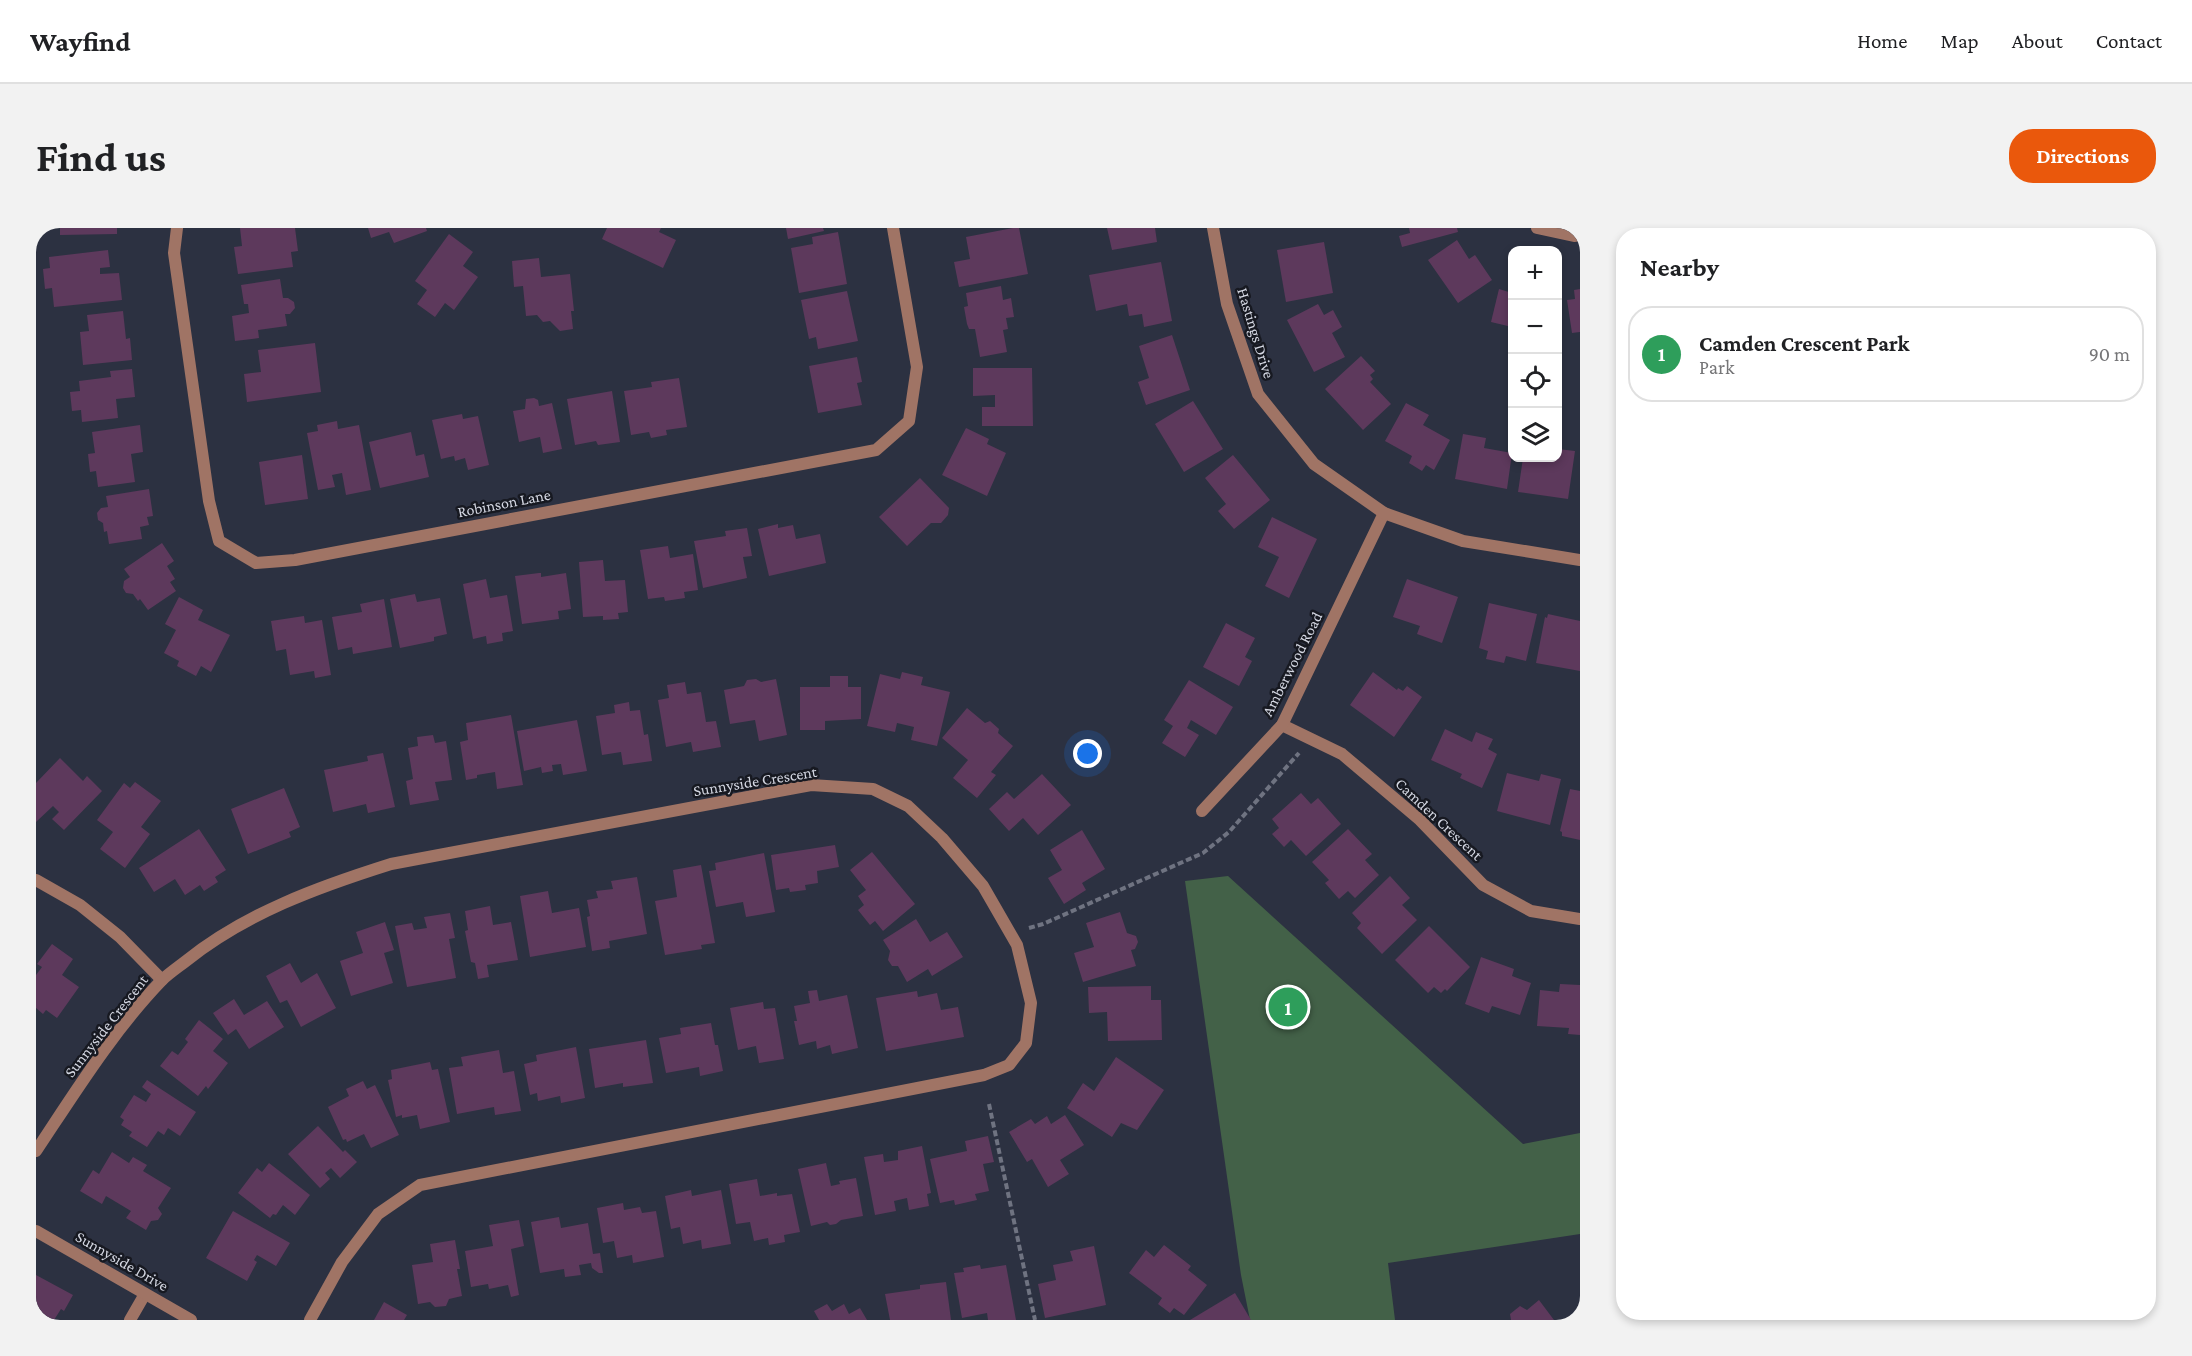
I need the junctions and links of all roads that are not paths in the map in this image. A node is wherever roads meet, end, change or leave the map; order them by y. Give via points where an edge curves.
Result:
1 (177, 228) edge
2 (893, 228) edge
3 (1213, 228) edge
4 (1537, 228) edge
5 (1580, 235) edge
6 (1384, 513) junction
7 (1580, 560) edge
8 (1282, 725) junction
9 (1202, 811) dead end
10 (36, 880) edge
11 (1580, 919) edge
12 (162, 981) junction
13 (36, 1151) edge
14 (36, 1231) edge
15 (145, 1294) junction
16 (130, 1320) edge
17 (191, 1320) edge
18 (310, 1320) edge

1 - 2 street, Robinson Lane via 174,253 209,501 219,541 256,562 295,560 876,450 909,421 917,367
3 - 6 street, Hastings Drive via 1227,304 1258,394 1314,464
4 - 5 street
6 - 7 street, Hastings Drive via 1463,541
6 - 8 street, Amberwood Road
8 - 9 street, Amberwood Road
8 - 11 street, Camden Crescent via 1342,754 1420,820 1483,885 1531,911
10 - 12 street via 80,904 120,937
12 - 13 street, Sunnyside Crescent via 119,1033
12 - 18 street, Sunnyside Crescent via 212,940 274,907 391,864 811,785 873,789 908,806 983,886 1017,945 1031,1004 1026,1043 1009,1065 984,1075 420,1185 378,1214 342,1262
14 - 15 street, Sunnyside Drive
15 - 16 street
15 - 17 street, Sunnyside Drive

